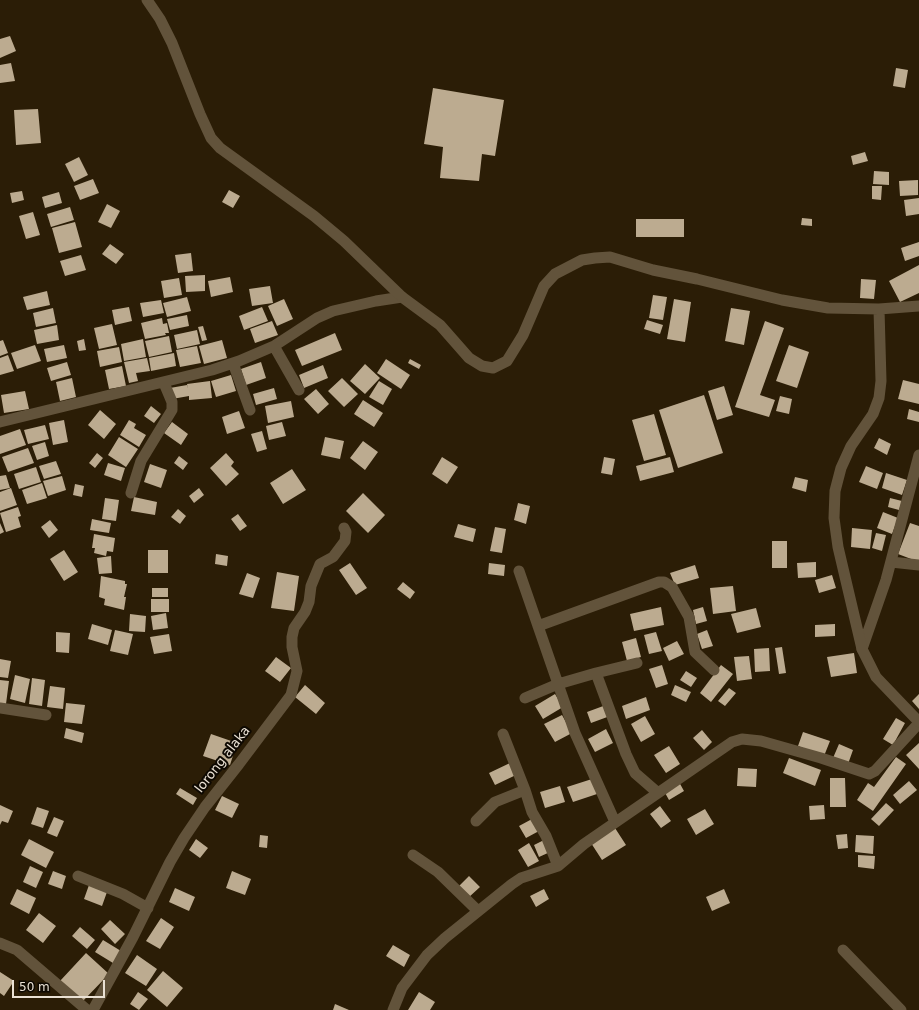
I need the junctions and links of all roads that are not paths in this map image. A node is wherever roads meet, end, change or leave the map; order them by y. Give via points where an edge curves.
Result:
1 (147, 0) edge
2 (402, 298) junction
3 (919, 306) edge
4 (879, 309) junction
5 (274, 346) junction
6 (233, 363) junction
7 (164, 383) junction
8 (299, 390) dead end
9 (250, 410) dead end
10 (0, 422) edge
11 (919, 455) edge
12 (131, 493) dead end
13 (344, 528) dead end
14 (891, 562) junction
15 (919, 565) edge
16 (519, 571) dead end
17 (538, 626) junction
18 (862, 649) junction
19 (637, 663) dead end
20 (714, 670) dead end
21 (596, 673) junction
22 (558, 684) junction
23 (525, 698) dead end
24 (0, 708) edge
25 (46, 714) dead end
26 (919, 722) edge
27 (503, 734) dead end
28 (525, 790) junction
29 (658, 793) junction
30 (476, 821) dead end
31 (616, 822) junction
32 (413, 855) dead end
33 (558, 866) junction
34 (78, 876) dead end
35 (148, 908) junction
36 (478, 911) junction
37 (0, 943) edge
38 (843, 950) dead end
39 (87, 1010) edge
40 (93, 1010) edge
41 (393, 1010) edge
42 (901, 1010) edge

1 - 2 street via 172,43 211,138 220,148 344,241
2 - 4 street via 440,325 469,358 482,366 493,368 511,356 544,286 555,274 582,260 610,257 653,270 782,300 828,308
2 - 5 street via 333,311 317,318
3 - 4 street
4 - 18 street via 879,398 873,414 851,446 841,468 835,491 834,518 838,547
5 - 6 street
5 - 8 street
6 - 7 street
6 - 9 street
7 - 10 street
7 - 12 street via 173,407 138,466
11 - 14 street
13 - 35 street, lorong alaka via 345,541 333,557 320,564 311,586 305,612 294,628 292,647 297,671 290,695 197,819 170,862
14 - 15 street
14 - 18 street
16 - 17 street
17 - 20 street via 664,582 672,587 689,617 695,652
17 - 22 street
18 - 26 street via 876,677
19 - 21 street
21 - 22 street
21 - 29 street via 635,773
22 - 23 street
22 - 31 street via 575,733
24 - 25 street
26 - 29 street via 875,771 869,774 761,741 742,739 732,742
27 - 28 street
28 - 30 street via 495,802
28 - 33 street via 532,812 546,836
29 - 31 street
31 - 33 street via 572,852
32 - 36 street via 438,872
33 - 36 street via 521,878
34 - 35 street via 123,894
35 - 40 street, lorong alaka
36 - 41 street via 445,938 413,971 402,988
37 - 39 street via 17,950
38 - 42 street

